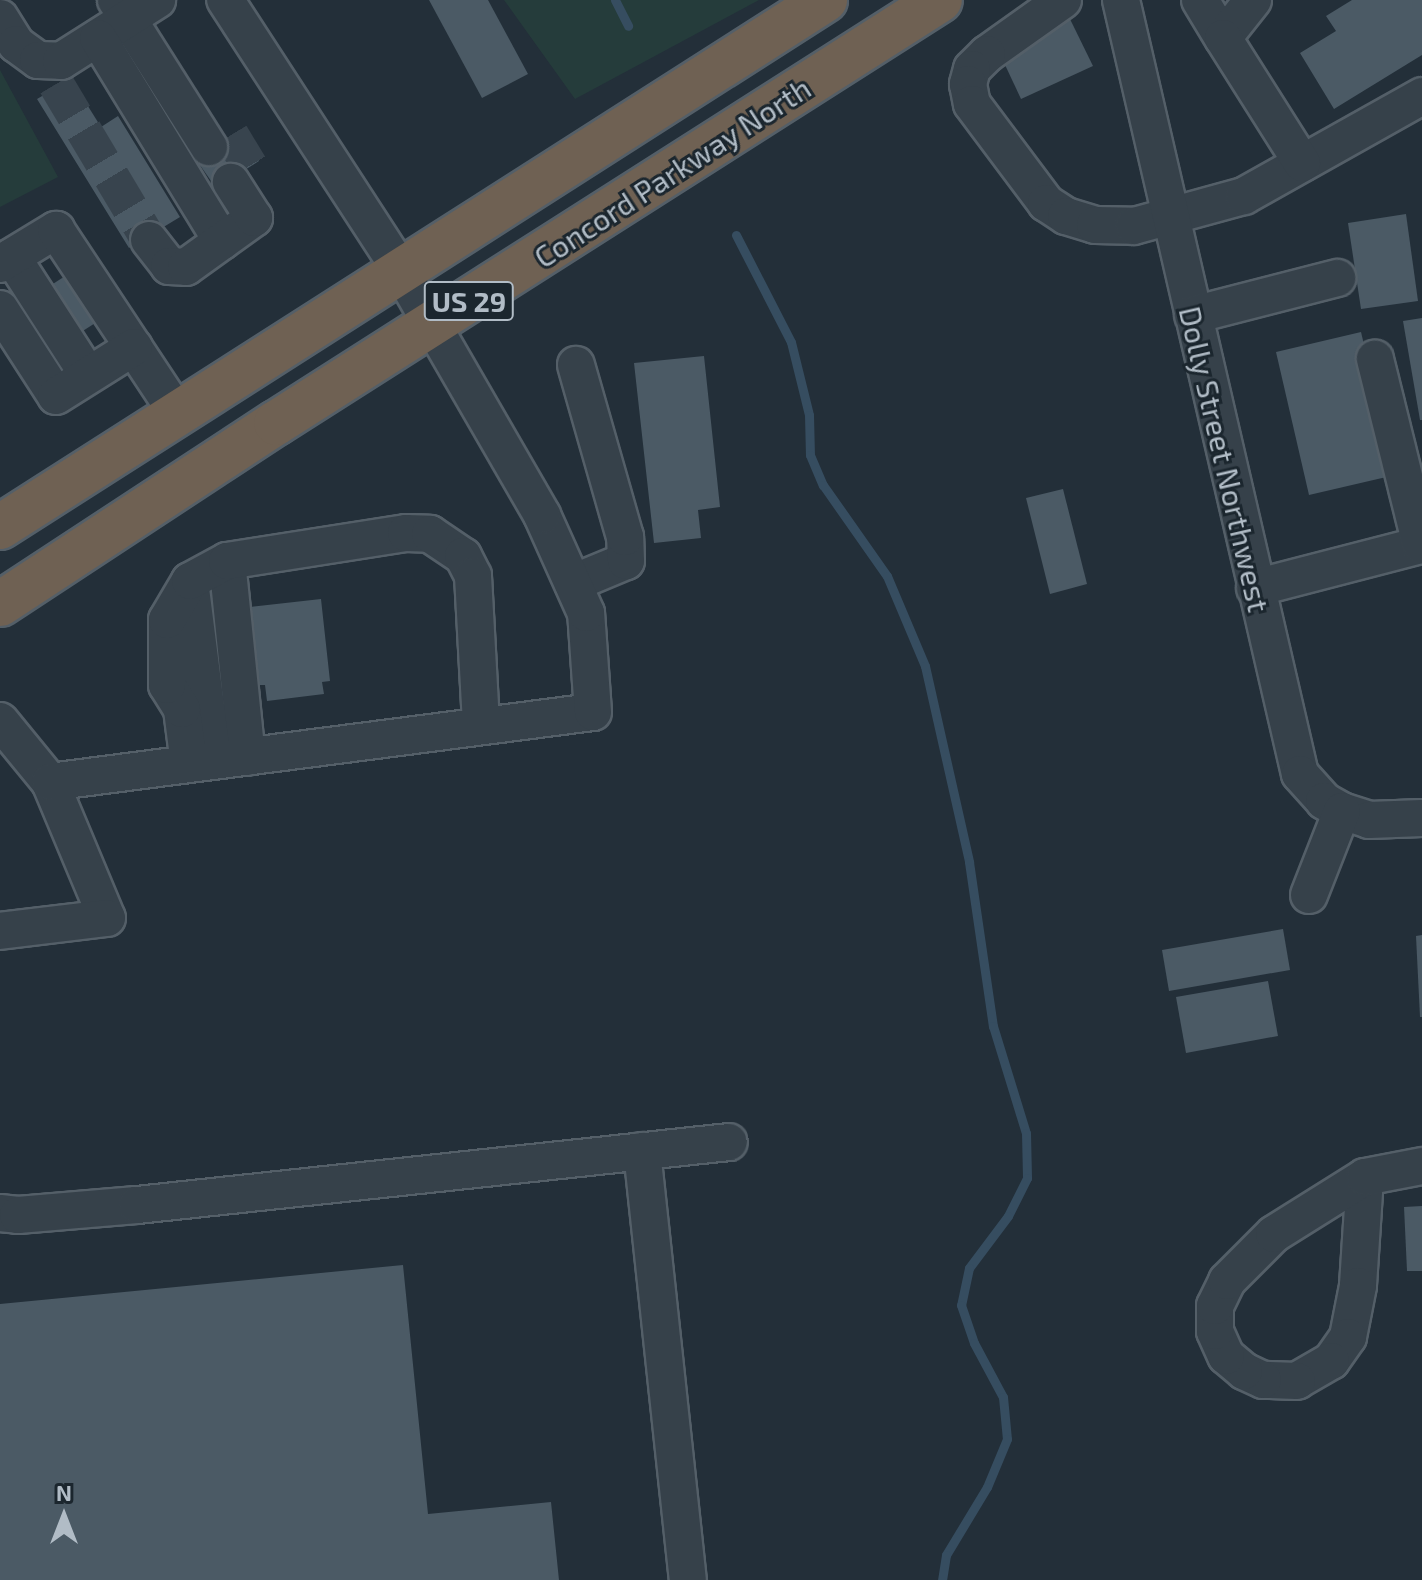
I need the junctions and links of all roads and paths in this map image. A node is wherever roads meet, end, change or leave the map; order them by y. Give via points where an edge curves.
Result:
1 (225, 0) edge
2 (825, 0) edge
3 (940, 0) edge
4 (1063, 0) edge
5 (1121, 0) edge
6 (1200, 0) edge
7 (1253, 0) edge
8 (5, 32) edge
9 (100, 36) edge
10 (1223, 38) junction
11 (1422, 96) edge
12 (220, 141) tunnel mouth
13 (1302, 163) junction
14 (242, 176) tunnel mouth
15 (1169, 214) junction
16 (149, 240) tunnel mouth
17 (222, 241) junction
18 (10, 260) edge
19 (400, 269) junction
20 (1337, 278) dead end
21 (0, 309) edge
22 (1193, 315) junction
23 (433, 324) junction
24 (1375, 359) dead end
25 (576, 365) dead end
26 (100, 368) junction
27 (177, 413) junction
28 (0, 527) edge
29 (208, 571) junction
30 (573, 583) junction
31 (1255, 588) junction
32 (0, 604) edge
33 (0, 721) edge
34 (481, 726) junction
35 (220, 761) junction
36 (50, 782) junction
37 (1342, 811) junction
38 (1422, 818) edge
39 (1309, 895) dead end
40 (0, 931) edge
41 (729, 1142) dead end
42 (642, 1151) junction
43 (1422, 1166) edge
44 (1365, 1177) junction
45 (0, 1213) edge
46 (688, 1580) edge

1 - 19 street
2 - 19 highway, Concord Parkway North / US 29
3 - 23 highway, Concord Parkway North / US 29
4 - 15 street via 972,69 972,104 1046,203 1066,216 1115,227
5 - 15 street, Dolly Street Northwest
6 - 10 street
7 - 10 street
8 - 9 street via 38,60
9 - 12 street via 169,85
9 - 17 street
10 - 13 street
11 - 13 street
13 - 15 street via 1244,196
14 - 17 street via 254,218
15 - 22 street, Dolly Street Northwest
16 - 17 street via 169,266 186,267
18 - 26 street
18 - 26 street via 56,230
19 - 23 street
19 - 27 highway, Concord Parkway North / US 29
20 - 22 street
21 - 26 street via 56,396
22 - 31 street, Dolly Street Northwest
23 - 30 street via 542,515
23 - 32 highway, Concord Parkway North / US 29
24 - 31 street via 1421,545
25 - 30 street via 625,537 626,561
26 - 27 street
27 - 28 highway, Concord Parkway North / US 29
29 - 34 street via 287,549 430,534 463,556 473,576
29 - 35 street
29 - 35 street via 167,620 167,685
30 - 34 street via 586,613 593,712
31 - 37 street, Dolly Street Northwest via 1300,774 1324,801
33 - 36 street
34 - 35 street
35 - 36 street
36 - 40 street via 107,918
37 - 38 street via 1369,820
37 - 39 street
41 - 42 street
42 - 45 street via 137,1205
42 - 46 street
43 - 44 street
44 - 44 street via 1274,1234 1227,1281 1215,1306 1215,1331 1226,1356 1244,1371 1263,1380 1297,1381 1331,1361 1348,1337 1358,1286

